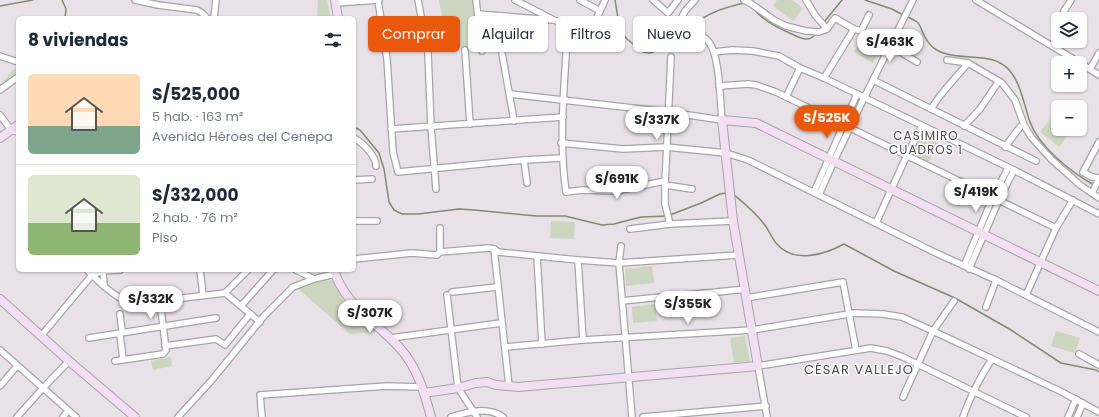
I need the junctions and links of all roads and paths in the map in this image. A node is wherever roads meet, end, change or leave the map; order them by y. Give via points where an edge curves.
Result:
1 (135, 0) edge
2 (216, 0) edge
3 (378, 0) edge
4 (418, 0) edge
5 (476, 0) edge
6 (515, 0) edge
7 (580, 0) edge
8 (605, 0) edge
9 (653, 0) edge
10 (678, 0) edge
11 (695, 0) edge
12 (744, 0) edge
13 (806, 0) edge
14 (976, 0) edge
15 (1070, 0) edge
16 (913, 1) edge
17 (335, 2) edge
18 (600, 10) junction
19 (1064, 11) dead end
20 (478, 14) joint
21 (869, 15) dead end
22 (205, 16) edge
23 (214, 16) edge
24 (338, 16) edge
25 (598, 16) edge
26 (553, 20) junction
27 (556, 21) edge
28 (826, 27) junction
29 (854, 29) junction
30 (860, 30) junction
31 (889, 45) junction
32 (465, 50) dead end
33 (714, 50) junction
34 (566, 52) edge
35 (502, 53) dead end
36 (1099, 53) edge
37 (0, 56) edge
38 (1068, 56) edge
39 (671, 57) dead end
40 (947, 60) dead end
41 (16, 61) edge
42 (917, 62) dead end
43 (968, 63) junction
44 (1087, 67) edge
45 (800, 68) junction
46 (1090, 69) junction
47 (1099, 75) edge
48 (16, 78) edge
49 (824, 78) junction
50 (873, 80) junction
51 (999, 81) junction
52 (719, 86) junction
53 (0, 90) edge
54 (510, 94) junction
55 (857, 94) junction
56 (786, 97) junction
57 (864, 98) junction
58 (563, 99) junction
59 (931, 109) junction
60 (668, 112) junction
61 (0, 115) edge
62 (562, 117) junction
63 (722, 120) junction
64 (514, 121) junction
65 (470, 124) junction
66 (843, 125) junction
67 (922, 126) junction
68 (964, 126) junction
69 (431, 127) junction
70 (1020, 127) dead end
71 (850, 128) junction
72 (391, 130) junction
73 (14, 131) edge
74 (0, 138) edge
75 (356, 140) edge
76 (1099, 142) edge
77 (561, 143) junction
78 (666, 147) junction
79 (1005, 147) junction
80 (726, 153) junction
81 (907, 155) junction
82 (562, 158) junction
83 (524, 160) junction
84 (831, 160) junction
85 (1036, 161) dead end
86 (376, 166) dead end
87 (1008, 168) junction
88 (435, 169) junction
89 (1014, 170) junction
90 (372, 179) dead end
91 (356, 180) edge
92 (1098, 181) edge
93 (527, 183) dead end
94 (665, 183) junction
95 (436, 189) dead end
96 (692, 189) dead end
97 (892, 189) junction
98 (814, 192) junction
99 (1092, 193) junction
100 (819, 195) junction
101 (993, 197) junction
102 (1099, 198) edge
103 (999, 200) junction
104 (1073, 200) junction
105 (1099, 214) edge
106 (733, 217) junction
107 (356, 221) edge
108 (377, 221) dead end
109 (876, 222) junction
110 (670, 224) junction
111 (440, 228) dead end
112 (1056, 228) junction
113 (630, 229) dead end
114 (981, 233) junction
115 (621, 246) dead end
116 (494, 249) junction
117 (440, 252) junction
118 (738, 255) junction
119 (537, 256) junction
120 (356, 259) edge
121 (578, 260) junction
122 (1042, 262) junction
123 (619, 263) junction
124 (966, 268) junction
125 (90, 272) edge
126 (103, 272) edge
127 (200, 272) edge
128 (246, 272) edge
129 (271, 272) edge
130 (300, 272) edge
131 (334, 272) edge
132 (314, 279) junction
133 (996, 280) junction
134 (104, 286) junction
135 (497, 287) junction
136 (745, 289) junction
137 (1099, 290) edge
138 (225, 293) junction
139 (203, 296) junction
140 (1026, 296) junction
141 (746, 298) junction
142 (0, 300) edge
143 (160, 301) junction
144 (623, 301) junction
145 (954, 301) dead end
146 (241, 306) junction
147 (986, 307) dead end
148 (120, 314) dead end
149 (250, 314) junction
150 (849, 314) junction
151 (216, 318) dead end
152 (260, 322) junction
153 (501, 324) junction
154 (163, 327) junction
155 (451, 330) junction
156 (752, 330) junction
157 (934, 331) junction
158 (1099, 332) edge
159 (121, 333) junction
160 (41, 336) junction
161 (89, 338) dead end
162 (391, 338) junction
163 (626, 338) junction
164 (584, 340) junction
165 (542, 344) junction
166 (165, 346) junction
167 (504, 348) junction
168 (0, 350) edge
169 (856, 350) junction
170 (1079, 354) dead end
171 (123, 359) junction
172 (992, 359) junction
173 (69, 361) junction
174 (114, 361) dead end
175 (917, 364) junction
176 (1099, 365) edge
177 (17, 366) junction
178 (758, 366) junction
179 (629, 377) junction
180 (0, 386) edge
181 (508, 386) junction
182 (43, 388) junction
183 (458, 388) junction
184 (423, 390) junction
185 (974, 391) junction
186 (902, 397) dead end
187 (1076, 399) junction
188 (1083, 403) junction
189 (766, 406) junction
190 (68, 410) junction
191 (474, 410) junction
192 (1099, 412) edge
193 (429, 416) edge
194 (17, 417) edge
195 (63, 417) edge
196 (76, 417) edge
197 (135, 417) edge
198 (178, 417) edge
199 (262, 417) edge
200 (451, 417) edge
201 (477, 417) edge
202 (503, 417) edge
203 (632, 417) edge
204 (643, 417) edge
205 (768, 417) edge
206 (963, 417) edge
207 (1026, 417) edge
208 (1068, 417) edge
209 (1077, 417) edge

1 - 22 street via 197,10
2 - 23 street
3 - 17 street
3 - 72 street via 387,59
4 - 69 street via 428,53
5 - 20 street
6 - 26 street
7 - 18 street
8 - 18 street
9 - 10 street via 668,12
11 - 33 street via 681,19 684,28 707,39
12 - 28 street via 786,26 819,32
13 - 28 street
14 - 38 street
15 - 19 street
16 - 31 street
17 - 24 street
18 - 25 street
20 - 26 street
21 - 30 street
26 - 27 street
28 - 29 street via 835,18
29 - 30 street
29 - 49 street
30 - 31 street
31 - 42 street
31 - 50 street
32 - 65 street
33 - 45 street via 759,52 779,56
33 - 52 street
34 - 58 street
35 - 54 street
36 - 46 street
37 - 41 street
39 - 60 street
40 - 43 street
43 - 51 street
43 - 59 street
44 - 46 street
45 - 49 street
45 - 56 street
46 - 47 street
48 - 53 street
49 - 55 street
50 - 57 street
50 - 59 street
51 - 68 street via 980,109
51 - 99 street via 1014,100 1031,137 1051,159
52 - 56 street via 756,85
52 - 63 street
54 - 58 street
54 - 64 street
55 - 57 street
55 - 66 street
56 - 66 street
57 - 67 street
57 - 71 street
58 - 60 street
58 - 62 street
59 - 68 street
60 - 63 street
60 - 78 street
61 - 73 street
62 - 64 street
62 - 77 street
63 - 80 street
63 - 84 street via 756,123
64 - 65 street
65 - 69 street
66 - 71 street
66 - 84 street
67 - 81 street
67 - 87 street
68 - 79 street
69 - 72 street
69 - 88 street
70 - 79 street
71 - 81 street
71 - 84 street
72 - 88 street via 398,172
73 - 74 street
75 - 86 street via 373,157
76 - 92 street via 1083,172
77 - 78 street via 623,149
77 - 82 street
78 - 80 street
78 - 94 street
79 - 85 street
80 - 98 street via 748,160
80 - 106 street
81 - 97 street
81 - 101 street
82 - 83 street
82 - 94 street via 566,192 616,191
83 - 88 street
83 - 93 street
84 - 97 street
84 - 98 street
84 - 100 street
87 - 89 street
87 - 101 street
88 - 95 street
89 - 103 street
89 - 104 street
90 - 91 street
92 - 99 street
94 - 96 street
94 - 110 street via 665,204
97 - 109 street
97 - 114 street
98 - 100 street
99 - 102 street
100 - 109 street
101 - 103 street
101 - 114 street
103 - 112 street
103 - 114 street
104 - 105 street
104 - 112 street
106 - 110 street
106 - 118 street
107 - 108 street
109 - 124 street
110 - 113 street
111 - 117 street
112 - 122 street
114 - 122 street
114 - 124 street
115 - 123 street
116 - 117 street
116 - 119 street via 498,252
116 - 135 street
117 - 120 street via 437,255 412,253
118 - 123 street
118 - 136 street
119 - 121 street
119 - 165 street
121 - 123 street
121 - 164 street
122 - 137 street
122 - 140 street
123 - 144 street
124 - 133 street
125 - 134 street
125 - 160 street
126 - 134 street
127 - 139 street
128 - 138 street
129 - 146 street
130 - 132 street
131 - 132 street
131 - 162 street via 350,301
132 - 152 street via 293,287
133 - 140 street
133 - 147 street
134 - 143 street via 125,302 133,304
135 - 153 street
135 - 155 street via 449,294
136 - 141 street
136 - 144 street
138 - 139 street
138 - 146 street
139 - 143 street
140 - 158 street
141 - 150 street via 841,282 844,284
141 - 156 street
142 - 160 street
143 - 154 street
144 - 163 street
145 - 157 street
146 - 149 street
148 - 159 street
149 - 152 street
149 - 166 street via 225,345 216,339
150 - 156 street
150 - 157 street via 872,313 902,317
150 - 169 street
151 - 154 street
152 - 198 street via 211,382
153 - 155 street
153 - 167 street
154 - 159 street
154 - 166 street
155 - 162 street
155 - 183 street
156 - 163 street
156 - 178 street
157 - 172 street
157 - 175 street
159 - 161 street
159 - 171 street
160 - 173 street
162 - 184 street via 411,363
163 - 164 street
163 - 179 street
164 - 165 street
165 - 167 street
166 - 171 street via 163,354
167 - 181 street
168 - 177 street
169 - 175 street via 883,350
169 - 178 street
170 - 176 street
171 - 174 street
172 - 185 street
172 - 187 street
173 - 182 street
173 - 197 street
175 - 185 street
175 - 186 street
177 - 180 street
177 - 182 street
178 - 179 street
178 - 189 street
179 - 181 street
179 - 203 street
181 - 183 street via 487,382
182 - 190 street
182 - 194 street
183 - 184 street
183 - 191 street
184 - 193 street
184 - 199 street via 387,386 260,395
185 - 206 street
185 - 207 street
187 - 188 street
187 - 208 street
188 - 192 street
188 - 209 street
189 - 204 street
189 - 205 street
190 - 195 street
190 - 196 street
191 - 200 street
191 - 201 street
191 - 202 street via 497,413

